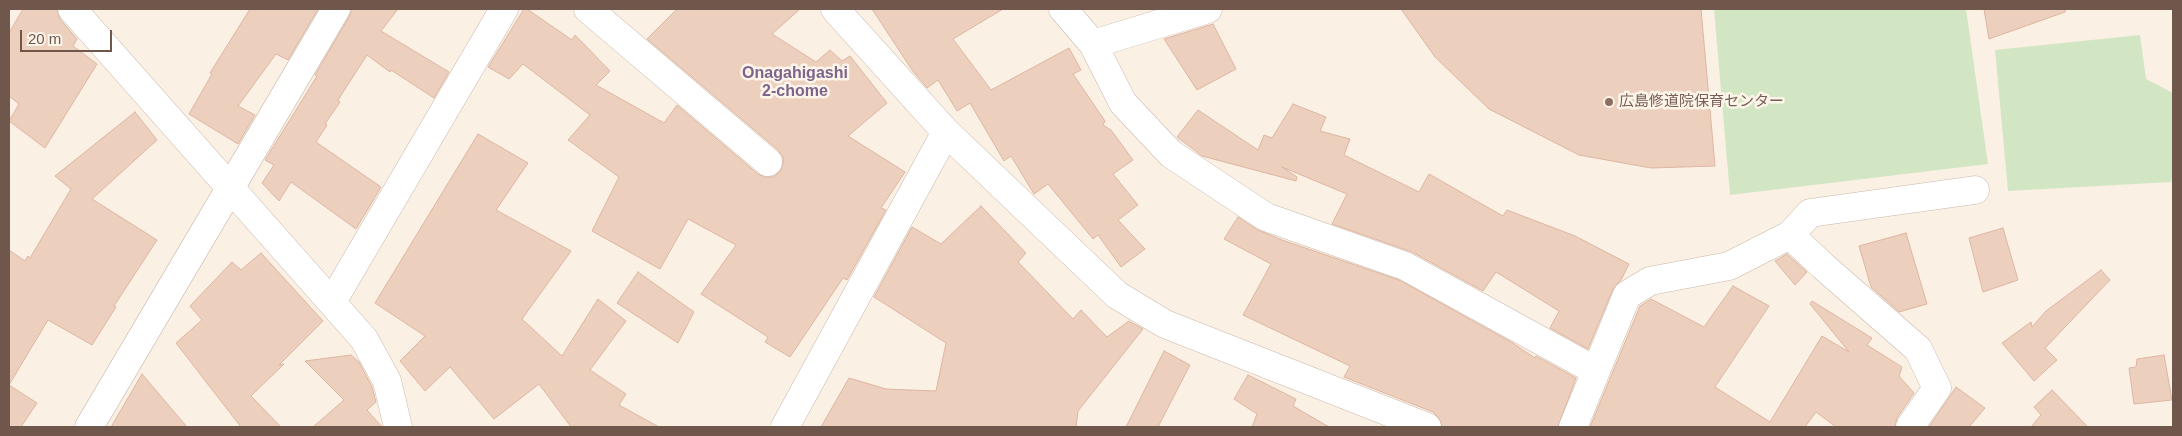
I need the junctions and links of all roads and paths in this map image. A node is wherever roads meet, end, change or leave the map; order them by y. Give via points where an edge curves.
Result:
1 (72, 9) edge
2 (336, 9) edge
3 (504, 9) edge
4 (588, 9) edge
5 (835, 9) edge
6 (1063, 9) edge
7 (1208, 9) edge
8 (1093, 44) junction
9 (946, 132) junction
10 (768, 162) dead end
11 (231, 189) junction
12 (1975, 190) dead end
13 (1790, 235) junction
14 (332, 302) junction
15 (1596, 371) junction
16 (89, 427) edge
17 (398, 427) edge
18 (785, 427) edge
19 (1427, 427) edge
20 (1573, 427) edge
21 (1910, 427) edge

1 - 11 street
2 - 11 street
3 - 14 street
4 - 10 street
5 - 9 street
6 - 8 street
7 - 8 street
8 - 15 street via 1122,103 1171,154 1266,218 1405,266
9 - 18 street
9 - 19 street via 1117,295 1165,324
11 - 14 street
11 - 16 street
12 - 13 street via 1810,213
13 - 15 street via 1729,266 1650,280 1627,295
13 - 21 street via 1918,349 1937,388
14 - 17 street via 364,339 387,381
15 - 20 street

